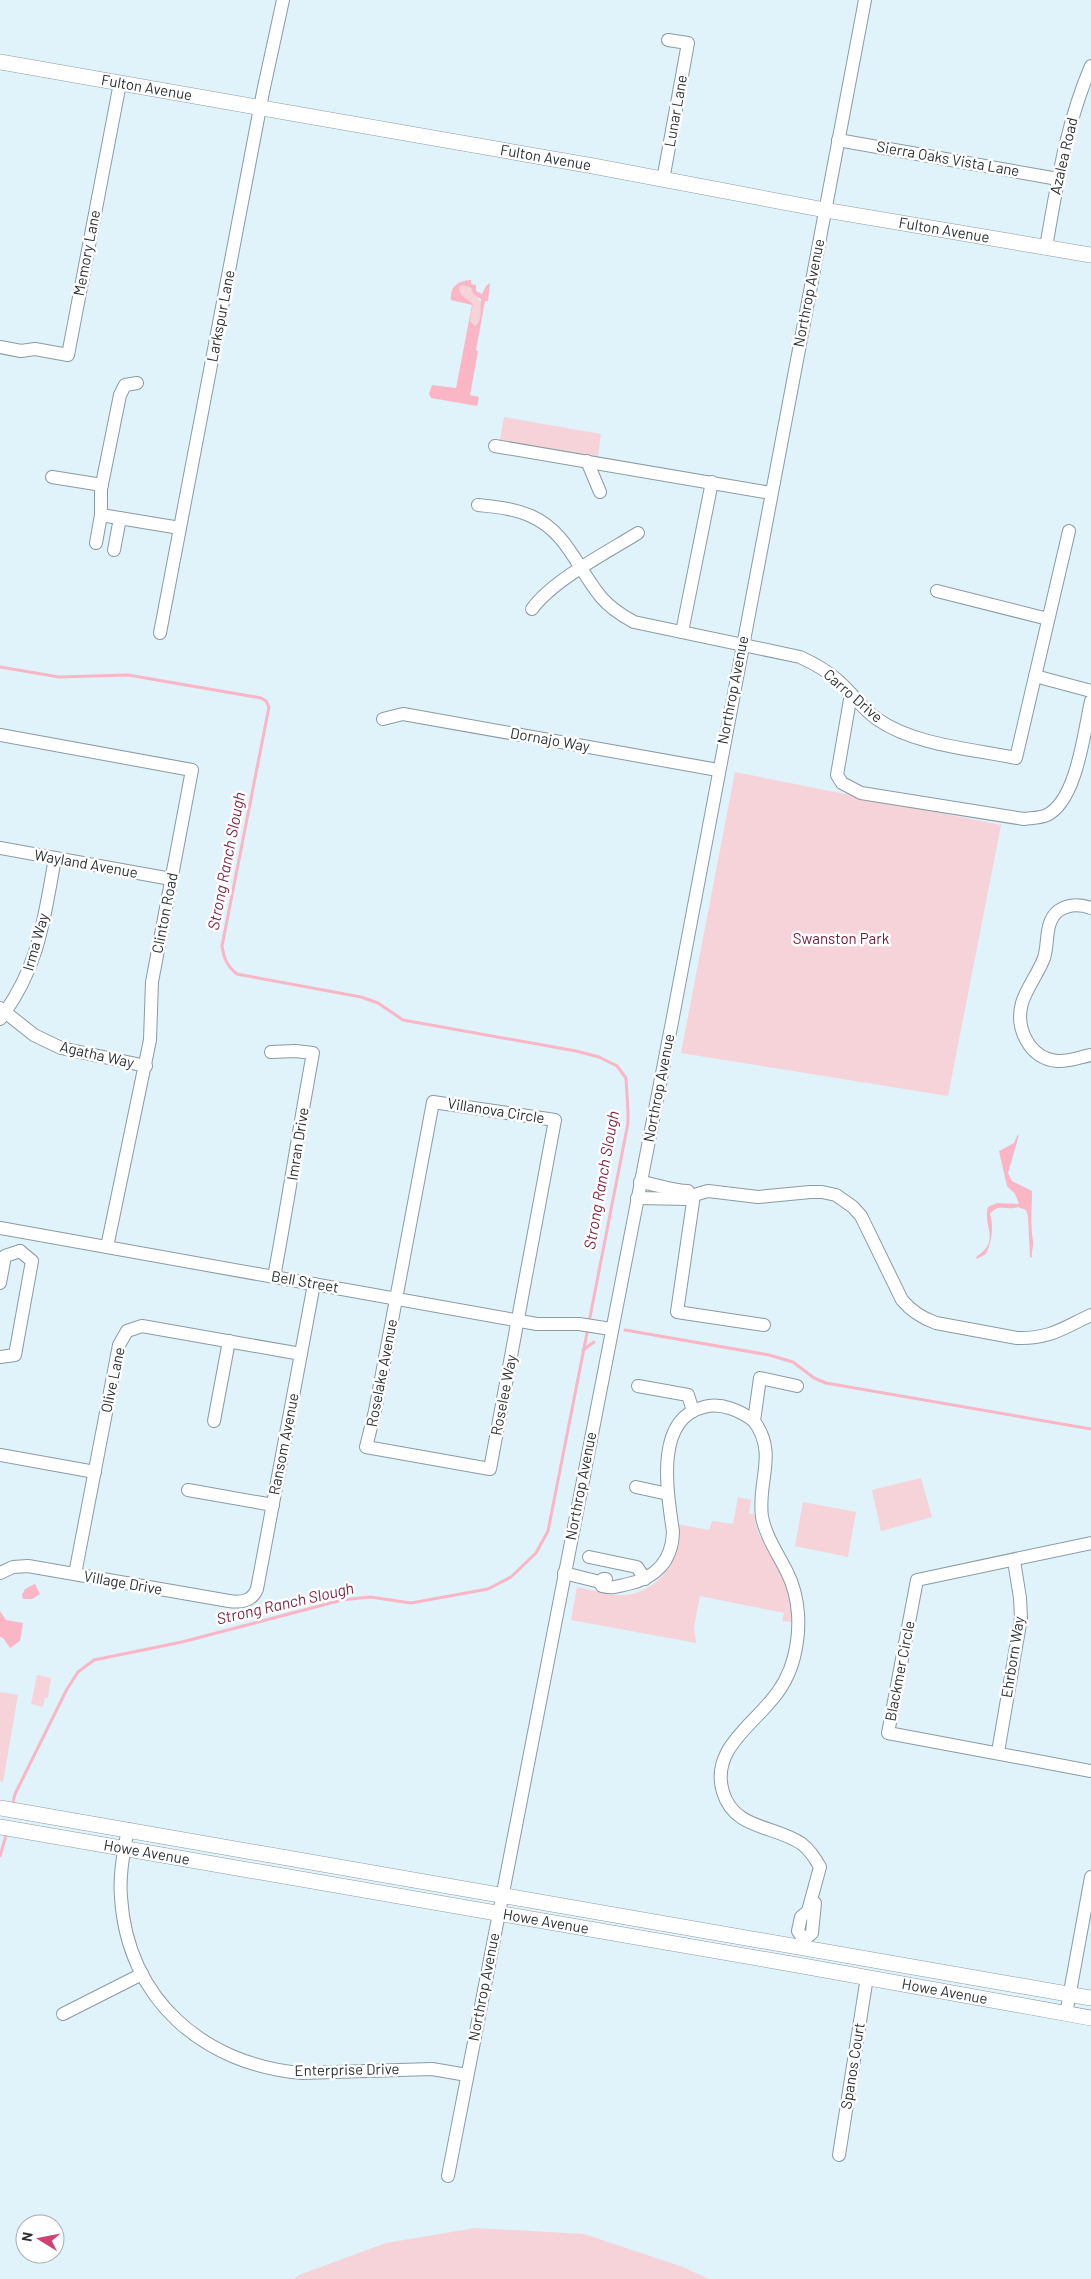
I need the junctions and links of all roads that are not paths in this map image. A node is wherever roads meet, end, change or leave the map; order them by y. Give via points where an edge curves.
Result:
1 (283, 0) edge
2 (865, 0) edge
3 (668, 40) dead end
4 (0, 62) edge
5 (1091, 66) edge
6 (120, 83) junction
7 (261, 109) junction
8 (838, 140) junction
9 (1058, 179) junction
10 (663, 180) junction
11 (825, 210) junction
12 (1046, 247) junction
13 (1091, 255) edge
14 (0, 347) edge
15 (138, 383) dead end
16 (495, 446) dead end
17 (587, 461) junction
18 (52, 477) dead end
19 (712, 482) junction
20 (102, 485) junction
21 (600, 492) dead end
22 (771, 493) junction
23 (478, 505) dead end
24 (101, 515) junction
25 (120, 518) junction
26 (180, 528) junction
27 (1069, 531) dead end
28 (638, 532) dead end
29 (96, 543) dead end
30 (114, 550) dead end
31 (582, 568) junction
32 (937, 591) dead end
33 (532, 609) dead end
34 (1048, 619) junction
35 (682, 632) junction
36 (160, 633) dead end
37 (742, 644) junction
38 (1035, 676) junction
39 (1091, 691) edge
40 (850, 694) junction
41 (1091, 701) edge
42 (383, 719) dead end
43 (0, 736) edge
44 (718, 770) junction
45 (0, 848) edge
46 (55, 858) junction
47 (171, 879) junction
48 (1091, 908) edge
49 (2, 1013) edge
50 (271, 1052) dead end
51 (1091, 1055) edge
52 (146, 1066) junction
53 (640, 1182) junction
54 (671, 1195) junction
55 (694, 1195) junction
56 (637, 1198) junction
57 (0, 1228) edge
58 (24, 1232) junction
59 (107, 1247) junction
60 (20, 1250) junction
61 (274, 1276) junction
62 (0, 1282) edge
63 (314, 1284) junction
64 (396, 1298) junction
65 (1091, 1315) edge
66 (517, 1320) junction
67 (764, 1324) dead end
68 (611, 1329) junction
69 (229, 1341) junction
70 (300, 1354) junction
71 (0, 1358) edge
72 (638, 1386) dead end
73 (797, 1386) dead end
74 (693, 1411) junction
75 (214, 1421) dead end
76 (754, 1422) junction
77 (0, 1455) edge
78 (490, 1469) joint
79 (95, 1472) junction
80 (636, 1487) dead end
81 (188, 1490) dead end
82 (668, 1494) junction
83 (273, 1505) junction
84 (1091, 1543) edge
85 (589, 1557) dead end
86 (1014, 1561) junction
87 (0, 1573) edge
88 (564, 1573) junction
89 (75, 1574) junction
90 (645, 1579) junction
91 (248, 1600) joint
92 (998, 1752) junction
93 (1091, 1771) edge
94 (1, 1808) edge
95 (0, 1827) edge
96 (128, 1829) junction
97 (124, 1848) junction
98 (1091, 1877) edge
99 (502, 1896) junction
100 (499, 1913) junction
101 (803, 1943) junction
102 (728, 1953) junction
103 (142, 1974) junction
104 (963, 1975) junction
105 (867, 1977) junction
106 (1070, 1994) junction
107 (1091, 1998) edge
108 (63, 2014) dead end
109 (1066, 2014) junction
110 (1091, 2018) edge
111 (467, 2075) junction
112 (839, 2155) dead end
113 (448, 2176) dead end

1 - 7 street, Larkspur Lane
2 - 8 street, Northrop Avenue
3 - 10 street, Lunar Lane via 688,43
4 - 6 main road, Fulton Avenue
5 - 9 street, Azalea Road via 1075,110
6 - 7 main road, Fulton Avenue
6 - 14 street, Memory Lane via 68,355
7 - 10 main road, Fulton Avenue
7 - 26 street, Larkspur Lane
8 - 9 street, Sierra Oaks Vista Lane
8 - 11 street, Northrop Avenue
9 - 12 street, Azalea Road
10 - 11 main road, Fulton Avenue
11 - 12 main road, Fulton Avenue
11 - 22 street, Northrop Avenue
12 - 13 main road, Fulton Avenue
15 - 20 street via 129,383 121,391
16 - 17 street
17 - 19 street
17 - 21 street
18 - 20 street
19 - 22 street
19 - 35 street
20 - 24 street
22 - 37 street, Northrop Avenue
23 - 31 street, Carro Drive via 505,508 533,517 561,538
24 - 25 street
24 - 29 street
25 - 26 street
25 - 30 street
26 - 36 street, Larkspur Lane
27 - 34 street, Carro Drive
28 - 31 street
31 - 33 street via 549,590
31 - 35 street, Carro Drive via 601,597 622,616 641,624
32 - 34 street
34 - 38 street, Carro Drive
35 - 37 street, Carro Drive
37 - 40 street, Carro Drive via 784,652 815,664 836,678
37 - 44 street, Northrop Avenue
38 - 39 street
38 - 40 street, Carro Drive via 1016,758 906,734 877,719
40 - 41 street via 837,775 847,787 861,793 1024,818 1046,815 1059,806 1070,788
42 - 44 street, Dornajo Way via 403,714
43 - 47 street, Clinton Road via 192,770
44 - 53 street, Northrop Avenue
45 - 46 street, Wayland Avenue
46 - 47 street, Wayland Avenue
46 - 49 street, Irma Way via 33,963 25,981
47 - 52 street, Clinton Road via 152,982
48 - 51 street via 1070,905 1055,915 1048,929 1043,959 1022,1002 1020,1022 1028,1044 1045,1058 1060,1061
49 - 52 street, Agatha Way via 34,1035 61,1048
50 - 61 street, Imran Drive via 295,1050 313,1054
52 - 59 street, Clinton Road
53 - 54 street via 658,1185
53 - 56 street, Northrop Avenue
54 - 55 street via 689,1199
54 - 56 street
55 - 65 street via 708,1191 758,1197 822,1192 845,1200 861,1216 902,1300 915,1313 936,1323 1031,1338 1057,1333
55 - 67 street via 677,1312
56 - 68 street, Northrop Avenue
57 - 58 street, Bell Street
58 - 59 street, Bell Street
58 - 60 street
59 - 61 street, Bell Street
60 - 62 street via 5,1256
60 - 71 street via 32,1261 14,1355
61 - 63 street, Bell Street
63 - 64 street, Bell Street
63 - 70 street, Ransom Avenue
64 - 66 street, Bell Street
64 - 66 street, Villanova Circle via 433,1102 555,1120
64 - 78 street, Roselake Avenue via 366,1447
66 - 68 street, Bell Street
66 - 78 street, Roselee Way
68 - 88 street, Northrop Avenue
69 - 70 street, Olive Lane
69 - 75 street
69 - 79 street, Olive Lane via 142,1326 128,1331 120,1345
70 - 83 street, Ransom Avenue
72 - 74 street via 688,1395
73 - 76 street via 760,1378
74 - 76 street via 707,1406 724,1407 742,1413
74 - 82 street via 681,1421 672,1438 666,1468
76 - 101 street via 762,1433 766,1450 762,1515 768,1536 794,1588 799,1624 794,1658 782,1686 729,1748 721,1768 721,1782 727,1802 740,1817 792,1838 808,1849 820,1867 810,1912 801,1917 798,1931
77 - 79 street
79 - 89 street, Olive Lane
80 - 82 street
81 - 83 street
82 - 90 street via 674,1532 672,1547 662,1567
83 - 91 street, Ransom Avenue via 257,1589
84 - 86 street, Blackmer Circle
85 - 90 street via 637,1567
86 - 92 street, Ehrborn Way via 1020,1618
86 - 92 street, Blackmer Circle via 917,1580 888,1733
87 - 89 street, Village Drive via 19,1566
88 - 90 street via 614,1589
88 - 99 street, Northrop Avenue
89 - 91 street, Village Drive via 230,1601
92 - 93 street, Blackmer Circle
94 - 96 main road, Howe Avenue
95 - 97 main road, Howe Avenue
96 - 97 street, Enterprise Drive
96 - 99 main road, Howe Avenue
97 - 100 main road, Howe Avenue
97 - 103 street, Enterprise Drive via 121,1876 123,1915
98 - 106 street
99 - 100 street, Northrop Avenue
99 - 101 main road, Howe Avenue
100 - 102 main road, Howe Avenue
100 - 111 street, Northrop Avenue
101 - 102 main road via 800,1954 793,1957 740,1948
101 - 104 main road, Howe Avenue
102 - 105 main road, Howe Avenue
103 - 108 street
103 - 111 street, Enterprise Drive via 164,2006 193,2034 220,2052 263,2068 302,2073 432,2069
104 - 105 main road via 945,1983 884,1972
104 - 106 main road, Howe Avenue
105 - 109 main road, Howe Avenue
105 - 112 street, Spanos Court
106 - 107 main road, Howe Avenue
106 - 109 street
109 - 110 main road, Howe Avenue
111 - 113 street, Northrop Avenue

